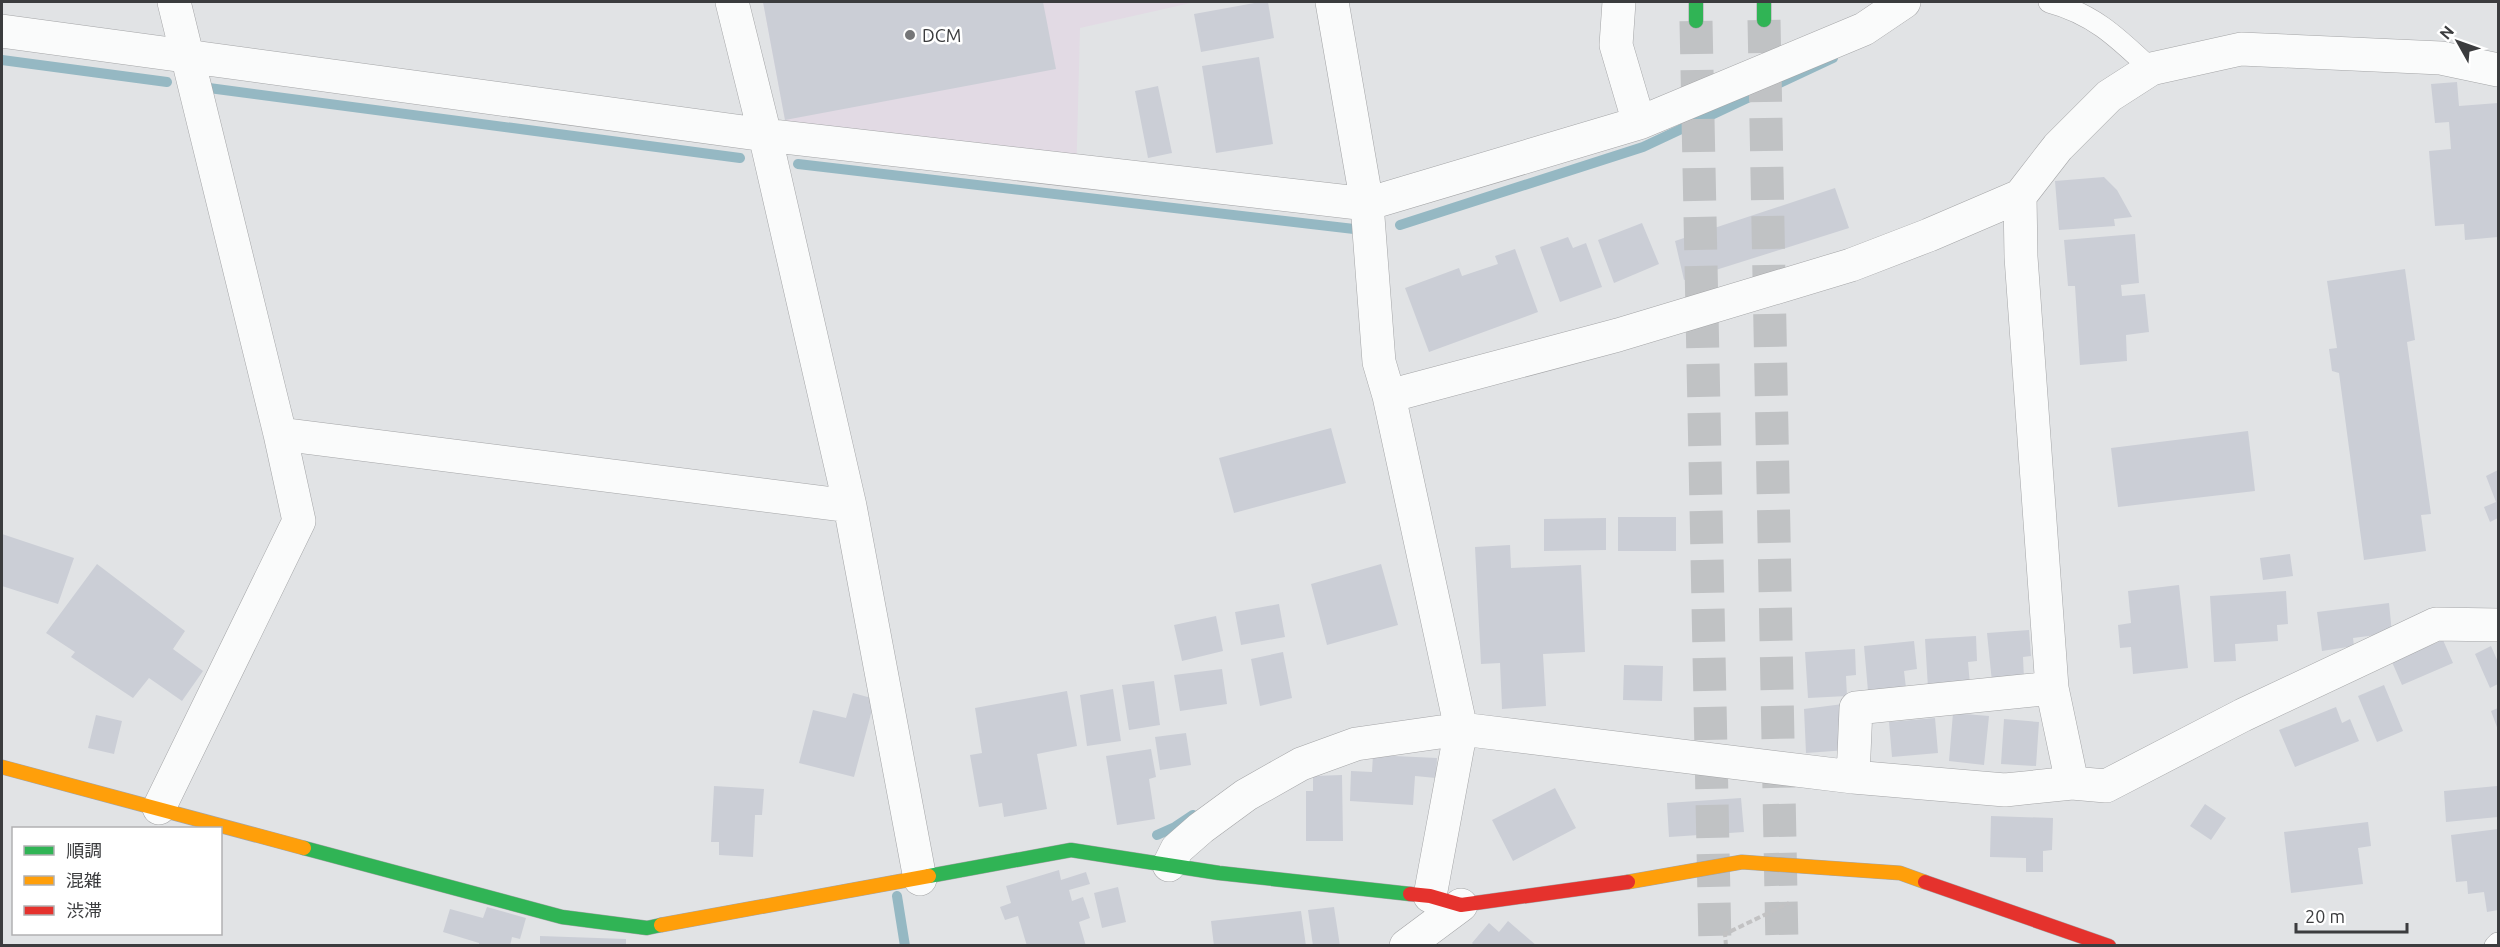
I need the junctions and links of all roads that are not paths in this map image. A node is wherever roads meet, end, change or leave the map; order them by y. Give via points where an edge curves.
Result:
1 (174, 2) edge
2 (732, 2) edge
3 (1332, 2) edge
4 (1619, 2) edge
5 (1696, 2) edge
6 (1764, 2) edge
7 (1904, 2) edge
8 (2049, 2) edge
9 (1863, 15) edge
10 (1764, 20) tunnel mouth
11 (1696, 21) tunnel mouth
12 (2, 30) edge
13 (187, 56) junction
14 (2151, 69) junction
15 (2499, 70) edge
16 (1639, 123) junction
17 (765, 135) junction
18 (2020, 196) junction
19 (1367, 204) junction
20 (1389, 396) junction
21 (280, 434) junction
22 (850, 506) junction
23 (2498, 625) edge
24 (2052, 688) junction
25 (1461, 729) junction
26 (2, 767) edge
27 (1853, 777) junction
28 (2072, 783) junction
29 (159, 808) junction
30 (1169, 865) junction
31 (920, 879) junction
32 (1430, 896) junction
33 (1461, 906) junction
34 (2499, 943) edge
35 (1406, 945) edge
36 (2109, 945) edge
37 (2495, 945) edge

1 - 13 street
2 - 17 street
3 - 19 street
4 - 16 street via 1616,45
5 - 11 street
6 - 10 street
7 - 9 street
8 - 14 lane via 2074,9 2115,35
9 - 16 street
12 - 13 street
13 - 17 street
13 - 21 street
14 - 15 street via 2241,49 2441,58
14 - 18 street via 2109,96 2058,147
16 - 19 street
17 - 19 street
17 - 22 street
18 - 20 street via 1851,265 1618,335
18 - 24 street
19 - 20 street via 1379,362
20 - 25 street
21 - 22 street
21 - 29 street via 299,521
22 - 31 street
23 - 28 street via 2436,624 2243,715 2106,786
24 - 27 street via 1856,708
24 - 28 street
25 - 27 street
25 - 30 street via 1356,744 1301,764 1246,795 1201,828 1177,849
25 - 32 street
26 - 29 street
27 - 28 street via 2005,790
29 - 31 street via 562,917 647,928
30 - 31 street via 1071,850
30 - 32 street
32 - 33 street
33 - 35 street
33 - 36 street via 1742,862 1826,867 1900,873
34 - 37 lane

